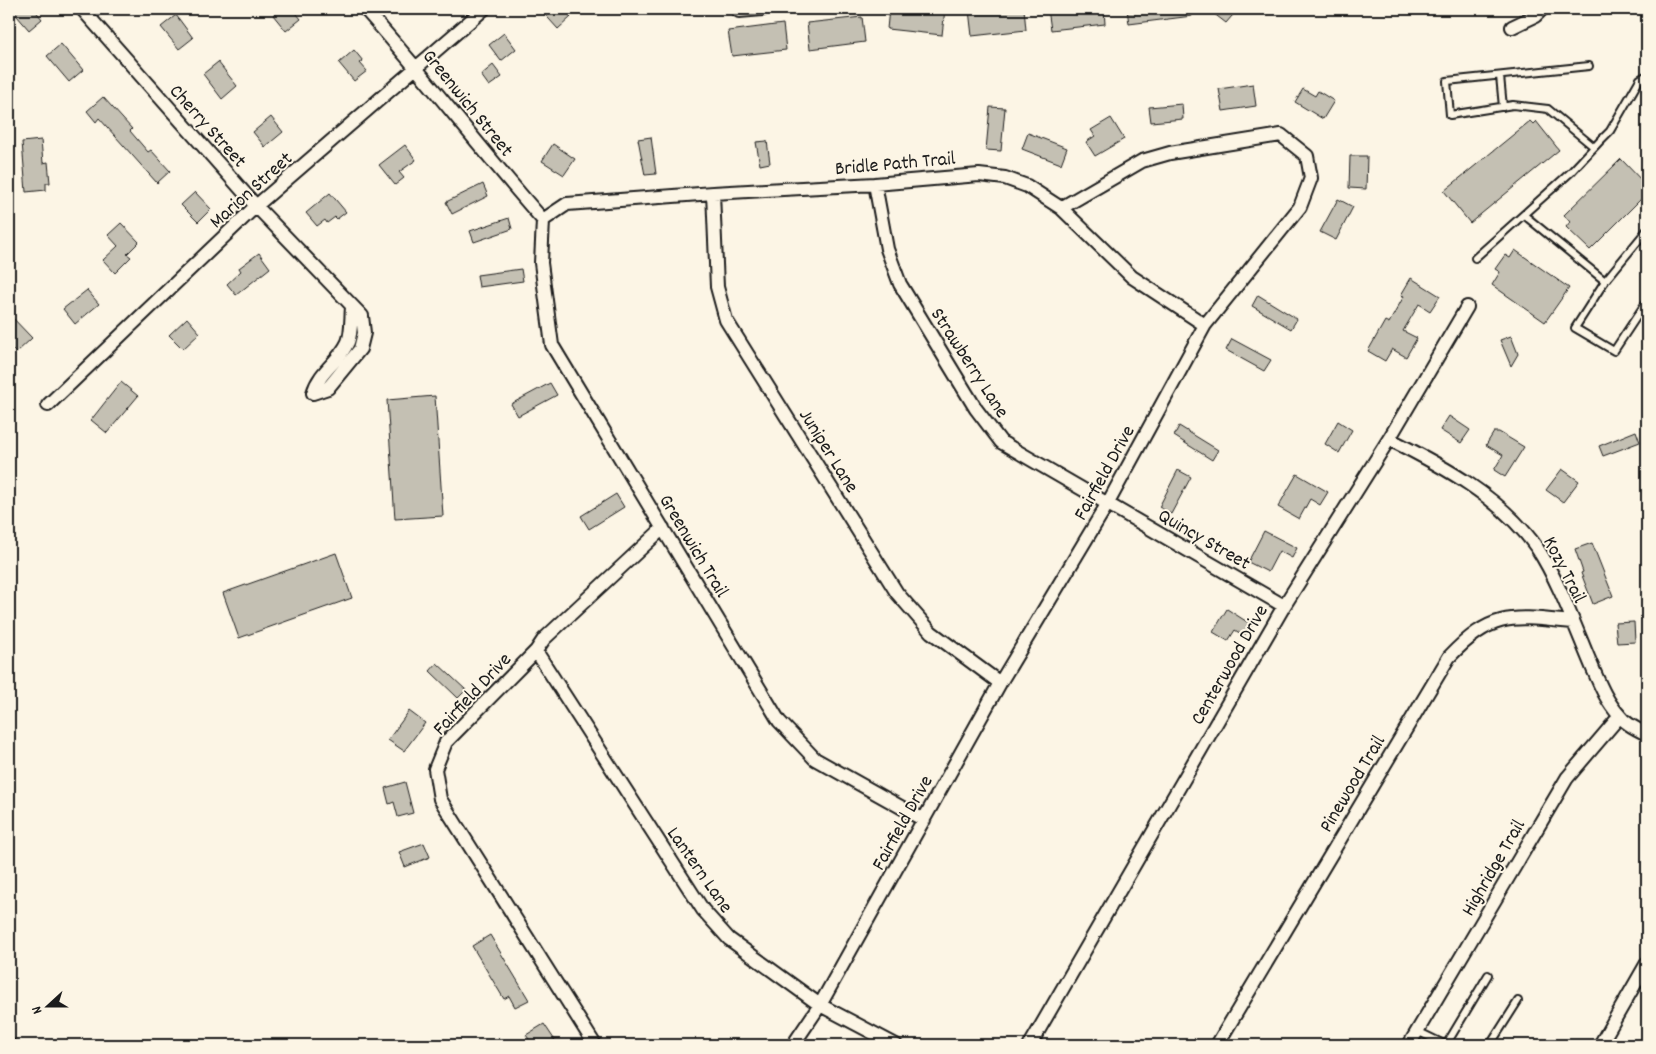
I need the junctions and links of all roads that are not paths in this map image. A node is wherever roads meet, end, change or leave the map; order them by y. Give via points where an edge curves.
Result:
1 (82, 9) edge
2 (365, 9) edge
3 (484, 9) edge
4 (763, 9) edge
5 (1542, 9) edge
6 (739, 11) dead end
7 (1512, 26) dead end
8 (1589, 66) dead end
9 (418, 68) junction
10 (1647, 75) edge
11 (1500, 76) junction
12 (1503, 107) junction
13 (1594, 147) junction
14 (875, 184) junction
15 (714, 193) junction
16 (256, 206) junction
17 (1061, 208) junction
18 (1524, 215) junction
19 (543, 220) junction
20 (1647, 230) edge
21 (1475, 258) dead end
22 (1605, 281) junction
23 (1647, 301) edge
24 (352, 307) junction
25 (1467, 307) dead end
26 (1205, 325) junction
27 (48, 405) dead end
28 (1389, 438) junction
29 (1108, 503) junction
30 (663, 528) junction
31 (1284, 606) junction
32 (1572, 622) junction
33 (536, 651) junction
34 (1000, 683) junction
35 (1620, 717) junction
36 (1647, 734) edge
37 (924, 820) junction
38 (1647, 963) edge
39 (1488, 975) dead end
40 (1518, 1001) dead end
41 (820, 1005) junction
42 (1418, 1031) junction
43 (9, 1040) edge
44 (14, 1045) edge
45 (595, 1045) edge
46 (793, 1045) edge
47 (896, 1045) edge
48 (1030, 1045) edge
49 (1217, 1045) edge
50 (1409, 1045) edge
51 (1446, 1045) edge
52 (1490, 1045) edge
53 (1600, 1045) edge

1 - 16 street, Cherry Street
2 - 9 street, Greenwich Street
3 - 9 street, Marion Street
4 - 6 street
5 - 7 street via 1535,16
8 - 11 lane
9 - 16 street, Marion Street
9 - 19 street, Greenwich Street
10 - 13 lane via 1640,79 1610,131
11 - 12 lane
11 - 12 lane via 1447,81 1450,115
12 - 13 lane via 1548,109
13 - 18 lane
14 - 15 street, Bridle Path Trail
14 - 17 street, Bridle Path Trail via 979,174 1027,186
14 - 29 street, Strawberry Lane via 887,249 900,284 976,409 1001,442
15 - 19 street, Bridle Path Trail via 567,204
15 - 34 street, Juniper Lane via 717,286 726,320 897,593 931,632
16 - 24 street, Cherry Street
16 - 27 street, Marion Street
17 - 26 street, Bridle Path Trail via 1132,277
17 - 26 street, Fairfield Drive via 1142,161 1170,153 1282,135 1307,156 1311,178 1300,207
18 - 21 lane
18 - 22 lane
19 - 30 street, Greenwich Trail via 541,263 552,345
20 - 22 lane
22 - 23 lane via 1576,328 1614,351
24 - 24 street, Cherry Street via 348,341 340,355 317,379 313,393 328,388 360,349 364,333 362,316
25 - 28 street, Centerwood Drive
26 - 29 street, Fairfield Drive
28 - 31 street, Centerwood Drive
28 - 32 street, Kozy Trail via 1436,463 1496,504 1508,516 1538,550
29 - 31 street, Quincy Street
29 - 34 street, Fairfield Drive
30 - 33 street, Fairfield Drive via 544,638
30 - 37 street, Greenwich Trail via 779,721 815,758
31 - 48 street, Centerwood Drive
32 - 35 street, Kozy Trail via 1605,695
32 - 49 street, Pinewood Trail via 1515,618 1498,621 1466,639 1449,657
33 - 41 street, Lantern Lane via 703,910 729,939
33 - 45 street, Fairfield Drive via 446,742 435,769 440,799
34 - 37 street, Fairfield Drive
35 - 36 street, Kozy Trail
35 - 42 street, Highridge Trail via 1566,778
37 - 41 street, Fairfield Drive
38 - 53 street
39 - 51 lane
40 - 52 lane
41 - 46 street, Fairfield Drive
41 - 47 street, Lantern Lane
42 - 50 street, Highridge Trail
42 - 51 lane
43 - 44 lane

